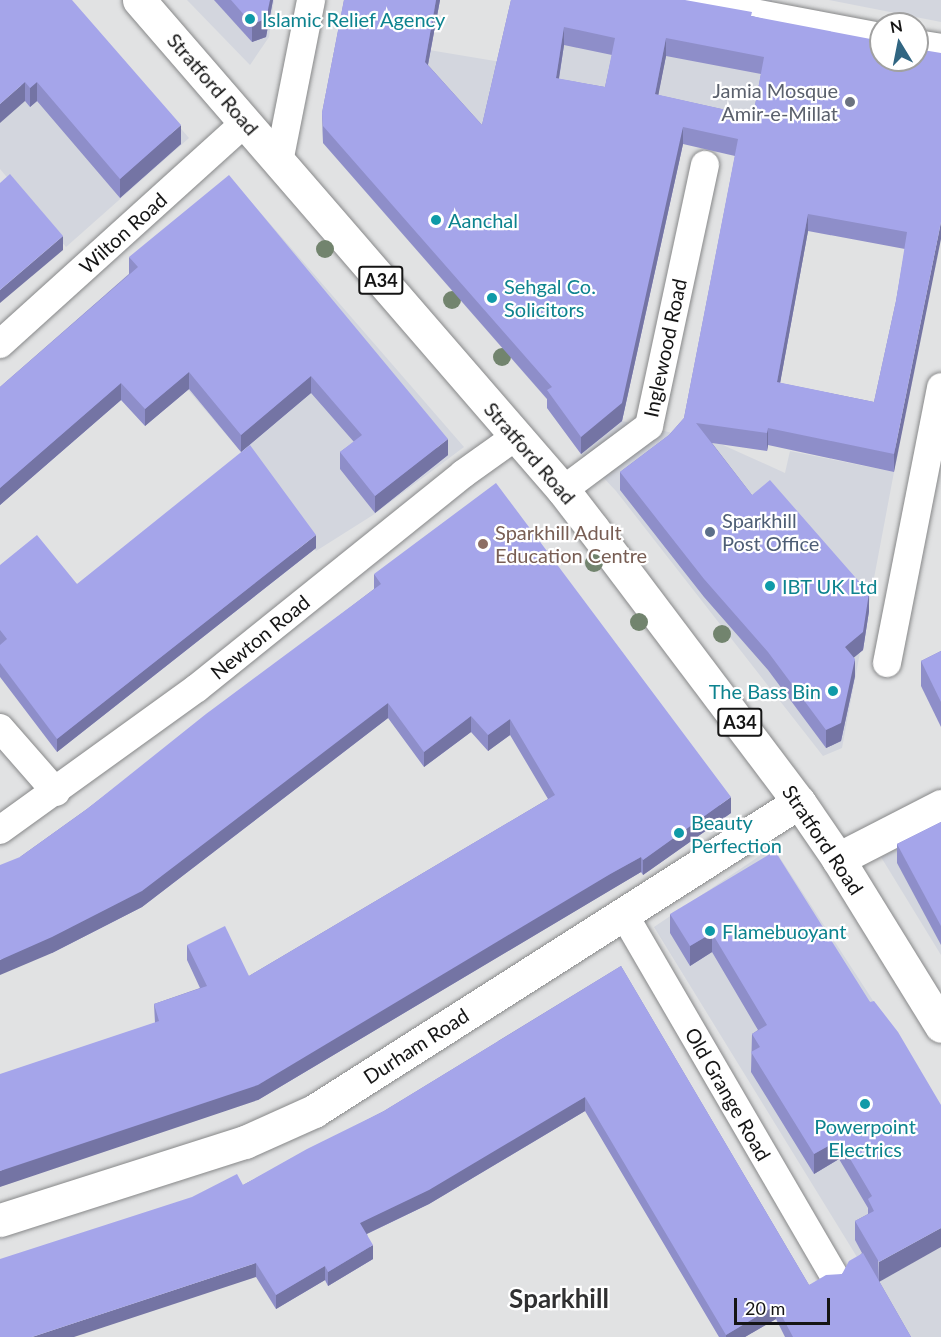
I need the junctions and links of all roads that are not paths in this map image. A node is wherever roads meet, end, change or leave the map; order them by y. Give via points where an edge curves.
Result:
1 (140, 0) edge
2 (311, 0) edge
3 (685, 0) edge
4 (869, 35) edge
5 (246, 123) junction
6 (279, 162) junction
7 (705, 165) dead end
8 (0, 344) edge
9 (941, 387) edge
10 (515, 437) junction
11 (563, 490) junction
12 (886, 663) dead end
13 (0, 728) edge
14 (56, 792) junction
15 (799, 802) junction
16 (941, 806) edge
17 (0, 830) edge
18 (838, 859) junction
19 (623, 913) junction
20 (941, 1026) edge
21 (0, 1220) edge
22 (833, 1274) edge

1 - 5 main road, Stratford Road / A34
2 - 6 street
3 - 4 street
5 - 6 main road, Stratford Road / A34
5 - 8 street, Wilton Road
6 - 10 main road, Stratford Road / A34
7 - 11 street, Inglewood Road via 649,426
9 - 12 street
10 - 11 main road, Stratford Road / A34
10 - 14 street, Newton Road via 463,474 197,688
11 - 15 main road, Stratford Road / A34
13 - 14 street
14 - 17 street, Newton Road
15 - 18 main road, Stratford Road / A34
15 - 19 main road, Durham Road
16 - 18 main road
18 - 20 main road, Stratford Road / A34
19 - 21 main road, Durham Road via 314,1112 245,1142
19 - 22 street, Old Grange Road

